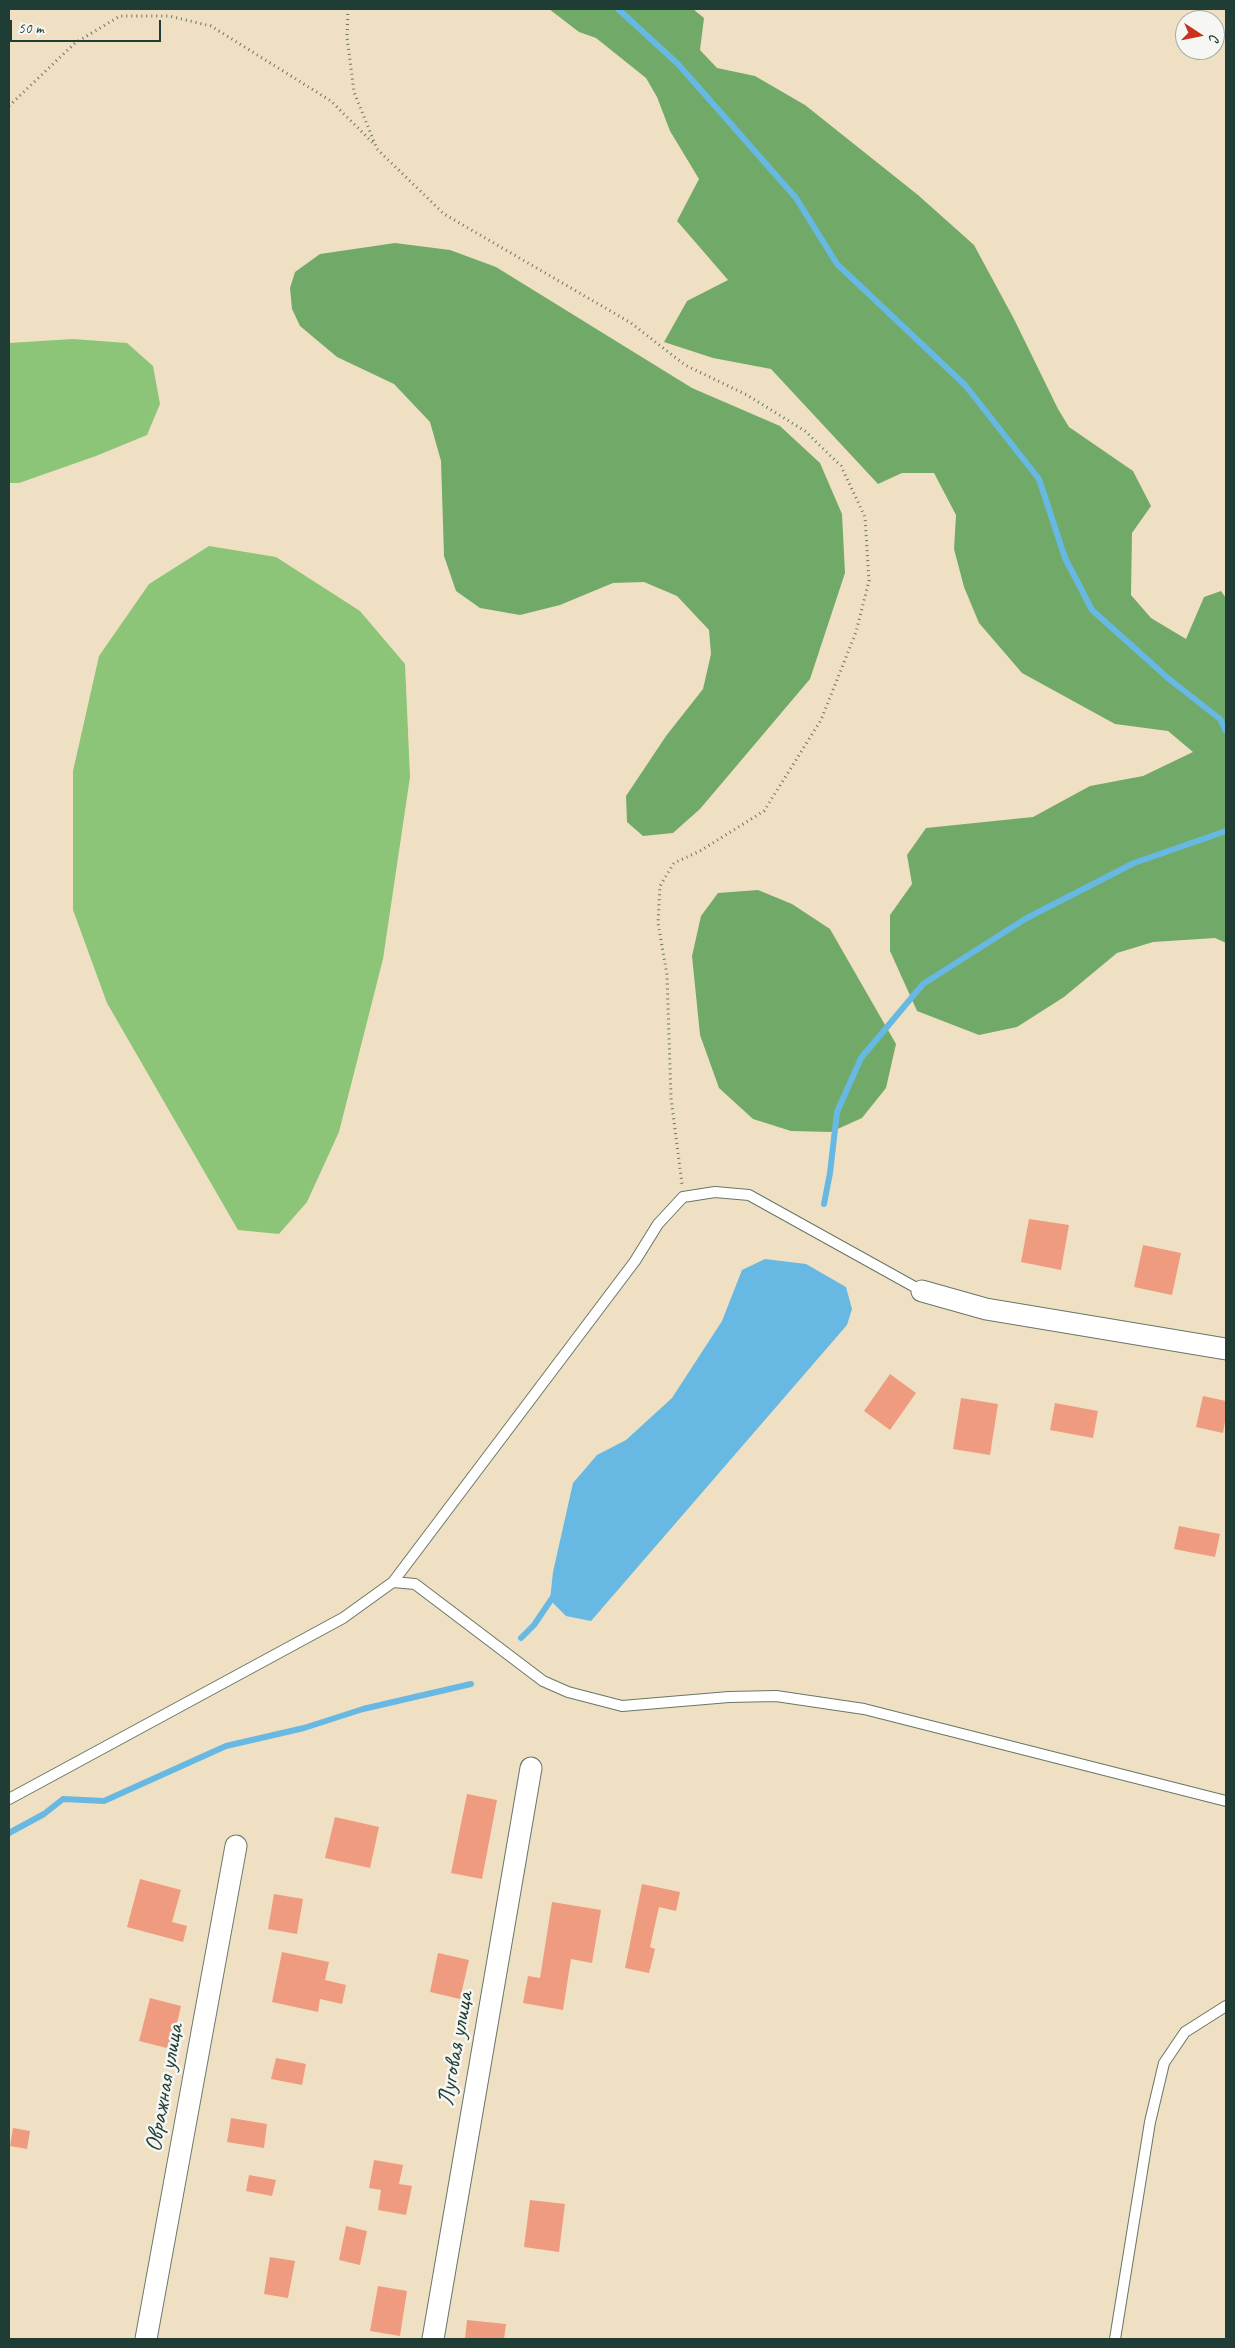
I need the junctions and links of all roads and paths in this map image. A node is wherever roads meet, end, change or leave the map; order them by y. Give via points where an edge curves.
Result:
1 (348, 9) edge
2 (9, 106) edge
3 (375, 145) junction
4 (683, 1197) junction
5 (922, 1291) joint
6 (1226, 1349) edge
7 (393, 1582) junction
8 (531, 1768) dead end
9 (9, 1799) edge
10 (1226, 1801) edge
11 (236, 1846) dead end
12 (1226, 2006) edge
13 (146, 2339) edge
14 (433, 2339) edge
15 (1115, 2339) edge

1 - 3 path via 347,37 354,92
2 - 3 path via 75,43 120,16 169,16 211,26 331,101
3 - 4 path via 444,214 631,323 685,365 748,395 805,431 841,466 865,517 869,581 856,632 821,720 764,811 700,851 674,863 660,886 658,923 667,976 671,1098
4 - 5 lane via 714,1192 749,1195
4 - 7 lane via 658,1224 635,1261
5 - 6 street via 986,1309
7 - 9 lane via 343,1618
7 - 10 lane via 415,1584 543,1681 586,1697 622,1706 776,1696 864,1709
8 - 14 street, Луговая улица
11 - 13 street, Овражная улица
12 - 15 lane via 1185,2032 1164,2063 1150,2122

